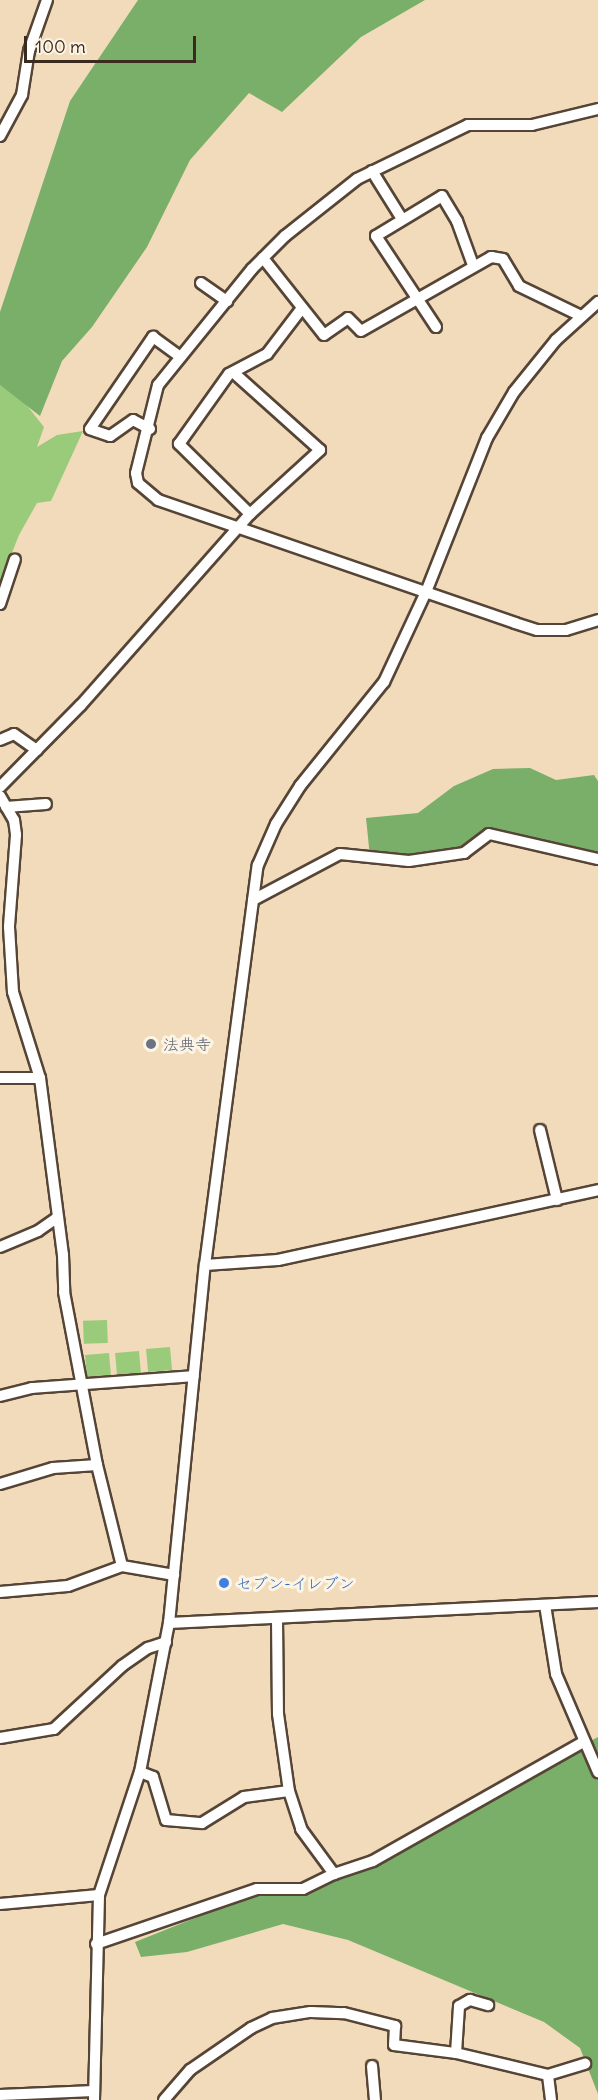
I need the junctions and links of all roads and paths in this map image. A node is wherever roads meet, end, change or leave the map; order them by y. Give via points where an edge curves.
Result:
1 (47, 0) edge
2 (598, 109) edge
3 (0, 136) edge
4 (372, 171) junction
5 (402, 219) junction
6 (262, 258) junction
7 (474, 265) junction
8 (201, 283) dead end
9 (419, 299) junction
10 (226, 301) junction
11 (598, 302) edge
12 (302, 308) junction
13 (581, 316) junction
14 (436, 327) dead end
15 (181, 357) junction
16 (234, 373) junction
17 (150, 429) junction
18 (250, 514) junction
19 (238, 531) junction
20 (15, 559) dead end
21 (426, 592) junction
22 (0, 604) edge
23 (598, 620) edge
24 (0, 740) edge
25 (38, 750) junction
26 (0, 787) edge
27 (0, 795) edge
28 (46, 804) dead end
29 (6, 807) junction
30 (598, 859) edge
31 (253, 900) junction
32 (4, 927) edge
33 (0, 1078) edge
34 (40, 1078) junction
35 (540, 1130) dead end
36 (598, 1190) edge
37 (557, 1200) junction
38 (58, 1217) junction
39 (0, 1247) edge
40 (205, 1265) junction
41 (194, 1376) junction
42 (81, 1383) junction
43 (0, 1396) edge
44 (97, 1465) junction
45 (0, 1484) edge
46 (122, 1566) junction
47 (174, 1575) junction
48 (0, 1593) edge
49 (598, 1602) edge
50 (545, 1605) junction
51 (277, 1619) junction
52 (169, 1623) junction
53 (166, 1642) junction
54 (0, 1738) edge
55 (583, 1742) junction
56 (140, 1772) junction
57 (598, 1772) edge
58 (289, 1791) junction
59 (334, 1874) junction
60 (99, 1896) junction
61 (0, 1904) edge
62 (96, 1944) junction
63 (488, 2005) dead end
64 (456, 2052) junction
65 (585, 2064) dead end
66 (372, 2066) dead end
67 (548, 2075) junction
68 (0, 2095) edge
69 (94, 2096) edge
70 (164, 2100) edge
71 (375, 2100) edge
72 (550, 2100) edge

1 - 3 street via 29,51 22,95
2 - 4 street via 532,124 468,125
4 - 5 street
4 - 6 street
5 - 7 street via 442,196 457,221
5 - 9 street via 376,236
6 - 10 street
6 - 12 street
7 - 9 street
7 - 13 street via 491,257 503,259 519,286
8 - 10 street
9 - 12 street via 361,331 348,318 324,335
9 - 14 street
10 - 15 street
11 - 13 street
12 - 16 street via 267,354
13 - 21 street via 533,366 487,438
15 - 17 street via 158,385
15 - 17 street via 153,337 90,429 110,436 133,420
16 - 18 street via 179,444
16 - 18 street via 320,450
17 - 19 street via 136,473 144,491
18 - 19 street
19 - 21 street via 269,535
19 - 25 street
20 - 22 street
21 - 23 street via 537,630 566,630
21 - 31 street via 384,682 300,786 276,824 258,865
24 - 25 street via 14,734
25 - 26 street
27 - 29 street
28 - 29 street
29 - 32 street via 16,835
30 - 31 street via 489,834 464,853 409,861 340,854
31 - 40 street
32 - 34 street via 13,992
33 - 34 street
34 - 38 street
35 - 37 street
36 - 37 street
37 - 40 street via 278,1260
38 - 39 street via 38,1231
38 - 42 street via 64,1292
40 - 41 street
41 - 42 street
41 - 47 street
42 - 43 street
42 - 44 street
44 - 45 street via 53,1468
44 - 46 street
46 - 47 street
46 - 48 street via 68,1586
47 - 52 street
49 - 50 street
50 - 51 street
50 - 55 street via 556,1674
51 - 52 street
51 - 58 street via 278,1714
52 - 53 street
53 - 54 street via 148,1648 122,1666 54,1729
53 - 56 street
55 - 57 street
55 - 59 street via 373,1861
56 - 58 street via 153,1777 166,1820 201,1823 244,1797
56 - 60 street
58 - 59 street via 301,1829
59 - 62 street via 303,1889 257,1889
60 - 61 street
60 - 62 street
62 - 69 street
63 - 64 street via 470,2000 459,2006
64 - 67 street
64 - 70 street via 394,2045 395,2026 344,2013 311,2012 272,2018 190,2070
65 - 67 street
66 - 71 street
67 - 72 street
68 - 69 street

